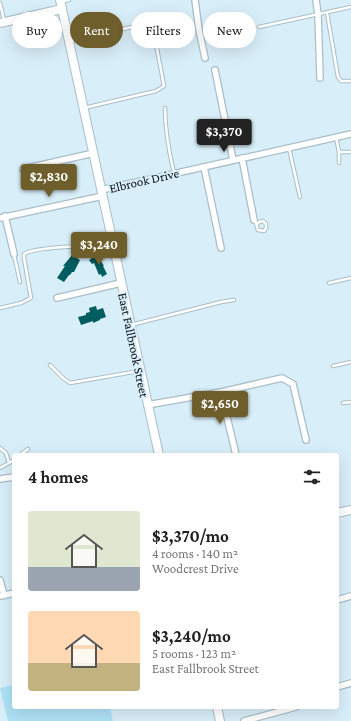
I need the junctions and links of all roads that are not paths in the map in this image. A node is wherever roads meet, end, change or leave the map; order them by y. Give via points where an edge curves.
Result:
1 (195, 0) edge
2 (316, 0) edge
3 (0, 3) edge
4 (63, 3) edge
5 (351, 8) edge
6 (327, 13) junction
7 (318, 14) junction
8 (2, 22) edge
9 (260, 27) dead end
10 (69, 41) junction
11 (205, 58) dead end
12 (216, 70) dead end
13 (320, 78) dead end
14 (351, 81) edge
15 (84, 108) junction
16 (165, 108) dead end
17 (351, 134) edge
18 (336, 137) junction
19 (289, 147) junction
20 (339, 152) junction
21 (351, 152) edge
22 (94, 154) junction
23 (242, 158) junction
24 (234, 160) junction
25 (339, 163) dead end
26 (204, 167) junction
27 (23, 169) dead end
28 (174, 173) junction
29 (102, 193) junction
30 (300, 197) dead end
31 (3, 217) edge
32 (256, 222) dead end
33 (113, 244) junction
34 (221, 248) dead end
35 (14, 254) joint
36 (351, 278) edge
37 (20, 282) dead end
38 (121, 283) junction
39 (329, 283) dead end
40 (56, 298) dead end
41 (234, 300) dead end
42 (0, 308) edge
43 (130, 325) junction
44 (351, 362) edge
45 (50, 365) dead end
46 (333, 366) dead end
47 (140, 371) junction
48 (221, 392) junction
49 (351, 402) edge
50 (343, 403) dead end
51 (147, 405) junction
52 (306, 440) dead end
53 (0, 448) edge
54 (28, 449) dead end
55 (23, 453) edge
56 (159, 453) edge
57 (236, 453) edge
58 (12, 462) edge
59 (9, 464) junction
60 (0, 468) edge
61 (12, 477) edge
62 (0, 480) edge
63 (351, 510) edge
64 (339, 513) edge
65 (0, 580) edge
66 (12, 594) edge
67 (2, 596) edge
68 (351, 596) edge
69 (339, 599) edge
70 (351, 683) edge
71 (339, 686) edge
72 (217, 709) edge
73 (289, 709) edge
74 (220, 721) edge
75 (244, 721) edge

1 - 11 street
2 - 7 street
3 - 8 lane
4 - 8 main road
4 - 10 main road, East Fallbrook Street
5 - 6 lane
6 - 7 lane
6 - 14 lane via 338,77 341,81
7 - 9 lane
7 - 13 street
10 - 15 main road, East Fallbrook Street
10 - 15 lane via 141,25 150,26 154,33 164,86 156,91
12 - 24 street
15 - 22 main road, East Fallbrook Street
16 - 28 lane
17 - 18 street, Elbrook Drive
18 - 19 street, Elbrook Drive
18 - 20 lane
19 - 23 street, Elbrook Drive
19 - 30 lane
20 - 21 lane
20 - 25 lane
22 - 27 street
22 - 29 main road, East Fallbrook Street
23 - 24 street, Elbrook Drive
23 - 32 street
24 - 26 street, Elbrook Drive
26 - 28 street, Elbrook Drive
26 - 34 street
28 - 29 street, Elbrook Drive
29 - 31 street, Elbrook Drive
29 - 33 main road, East Fallbrook Street
31 - 35 street
33 - 38 main road, East Fallbrook Street
33 - 42 lane via 44,249 24,254 31,298
35 - 37 lane
36 - 39 lane
38 - 40 street
38 - 43 main road, East Fallbrook Street
41 - 43 lane
43 - 47 main road, East Fallbrook Street
44 - 46 lane
45 - 47 lane via 70,383
47 - 51 main road, East Fallbrook Street
48 - 51 street
48 - 52 street via 282,378 293,384
48 - 57 street
49 - 50 lane
51 - 56 main road, East Fallbrook Street
53 - 59 lane via 6,453
54 - 55 lane
58 - 59 lane
59 - 60 lane
61 - 62 street
63 - 64 main road
65 - 67 street
66 - 67 street
68 - 69 street
70 - 71 street
72 - 74 main road
73 - 75 street

